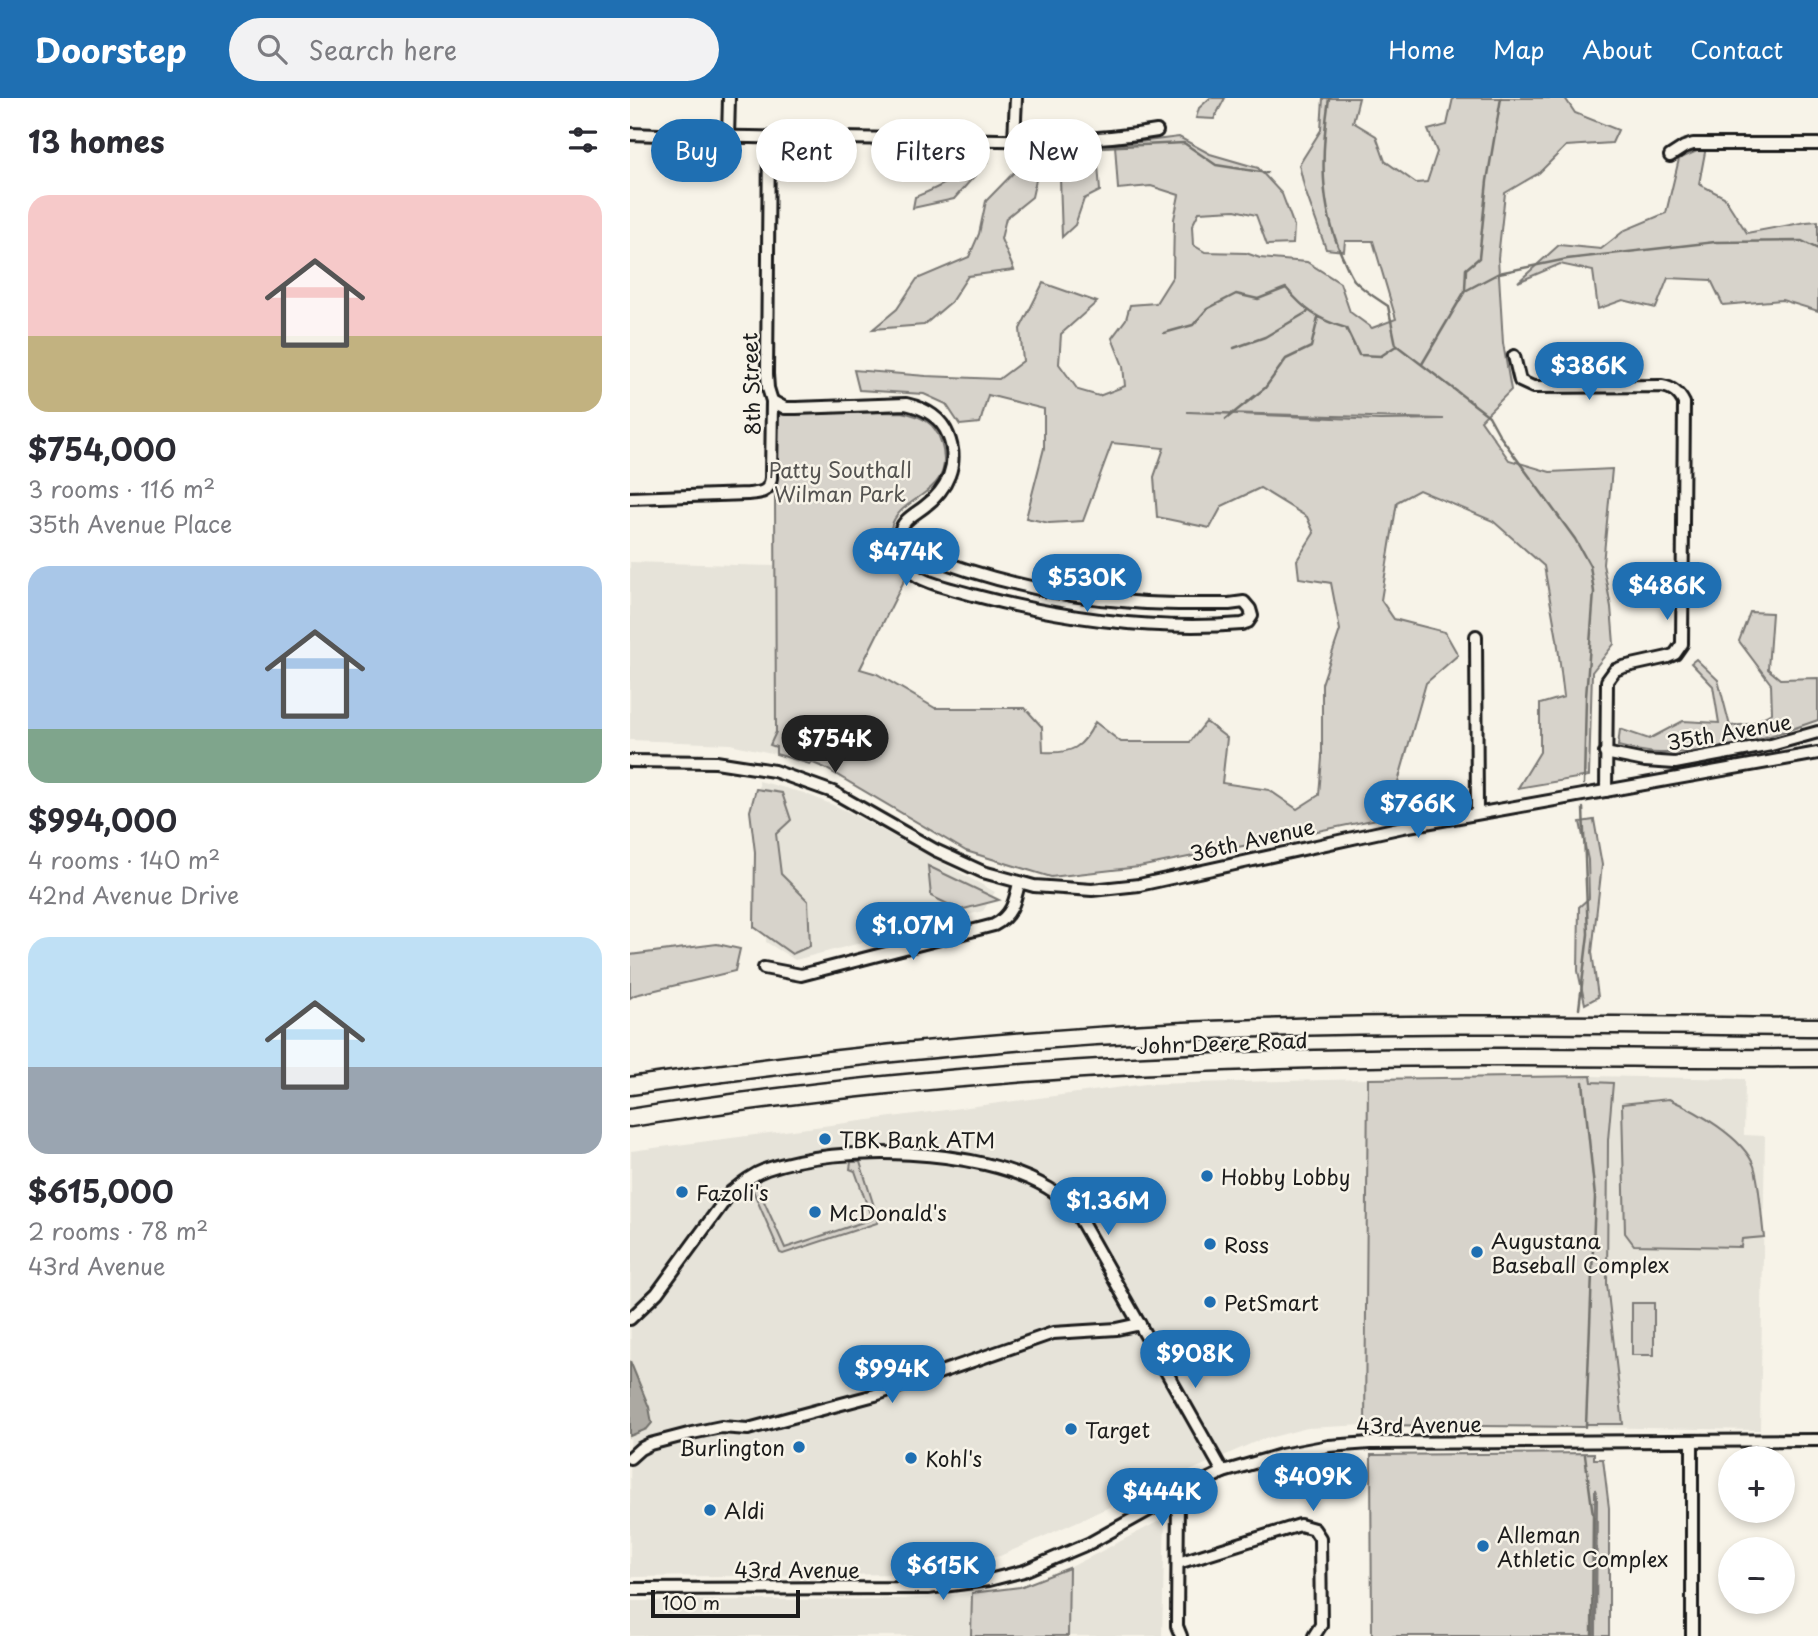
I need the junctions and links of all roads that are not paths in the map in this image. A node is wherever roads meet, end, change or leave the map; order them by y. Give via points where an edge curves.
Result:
1 (729, 98) edge
2 (1017, 98) edge
3 (728, 119) edge
4 (1016, 119) edge
5 (1157, 131) dead end
6 (630, 134) edge
7 (651, 135) edge
8 (1102, 137) edge
9 (857, 139) edge
10 (1004, 140) edge
11 (1818, 144) edge
12 (1670, 156) dead end
13 (769, 182) edge
14 (1514, 356) dead end
15 (772, 401) junction
16 (630, 498) edge
17 (905, 548) junction
18 (1070, 594) junction
19 (1057, 614) junction
20 (1476, 636) dead end
21 (1818, 732) edge
22 (1605, 752) junction
23 (1818, 754) edge
24 (631, 760) edge
25 (1606, 791) junction
26 (1477, 813) junction
27 (1019, 883) junction
28 (764, 968) dead end
29 (1818, 1027) edge
30 (1818, 1059) edge
31 (808, 1063) junction
32 (630, 1077) edge
33 (630, 1086) edge
34 (630, 1118) edge
35 (630, 1318) edge
36 (1140, 1324) junction
37 (1818, 1440) edge
38 (1692, 1441) junction
39 (630, 1458) edge
40 (1223, 1472) junction
41 (1178, 1494) junction
42 (1178, 1563) junction
43 (630, 1589) edge
44 (1181, 1636) edge
45 (1314, 1636) edge
46 (1692, 1636) edge

1 - 3 street
2 - 4 street
5 - 8 street
6 - 7 street
9 - 10 street
11 - 12 street via 1693,144
13 - 15 street, 8th Street via 767,374
14 - 22 street via 1520,381 1534,387 1662,386 1677,392 1684,403 1682,644 1668,657 1615,670 1607,681
15 - 16 street, 8th Street via 771,478 765,491
15 - 17 street via 785,408 906,404 939,421 952,447 952,471 936,497 903,524 899,535
17 - 18 street via 992,578
17 - 19 street via 910,568 922,579
18 - 19 street via 1075,600 1072,610
18 - 19 street via 1133,602 1244,602 1252,616 1242,624 1164,625
20 - 26 street
21 - 22 street, 35th Avenue via 1675,763
22 - 25 street
23 - 25 street, 36th Avenue
24 - 27 street, 36th Avenue via 740,764 812,783 958,862
25 - 26 street, 36th Avenue
26 - 27 street, 36th Avenue via 1139,885 1071,890
27 - 28 street via 1012,908 994,925 801,975
29 - 31 highway, John Deere Road via 1185,1031
30 - 34 highway, John Deere Road via 1395,1057 1193,1063 977,1077
31 - 32 highway via 733,1064
31 - 33 highway, John Deere Road
35 - 36 street via 657,1293 731,1192 766,1169 855,1154 909,1154 968,1161 1022,1176 1063,1198 1076,1212
36 - 39 street via 1053,1333 875,1395 748,1429 721,1427 692,1433 650,1444
36 - 40 street
37 - 38 street, 43rd Avenue
38 - 40 street, 43rd Avenue via 1370,1443 1281,1455
38 - 46 street
40 - 41 street, 43rd Avenue
41 - 42 street
41 - 43 street, 43rd Avenue via 1052,1561 958,1585
42 - 44 street via 1177,1626
42 - 45 street via 1300,1525 1314,1530 1320,1538 1321,1625

